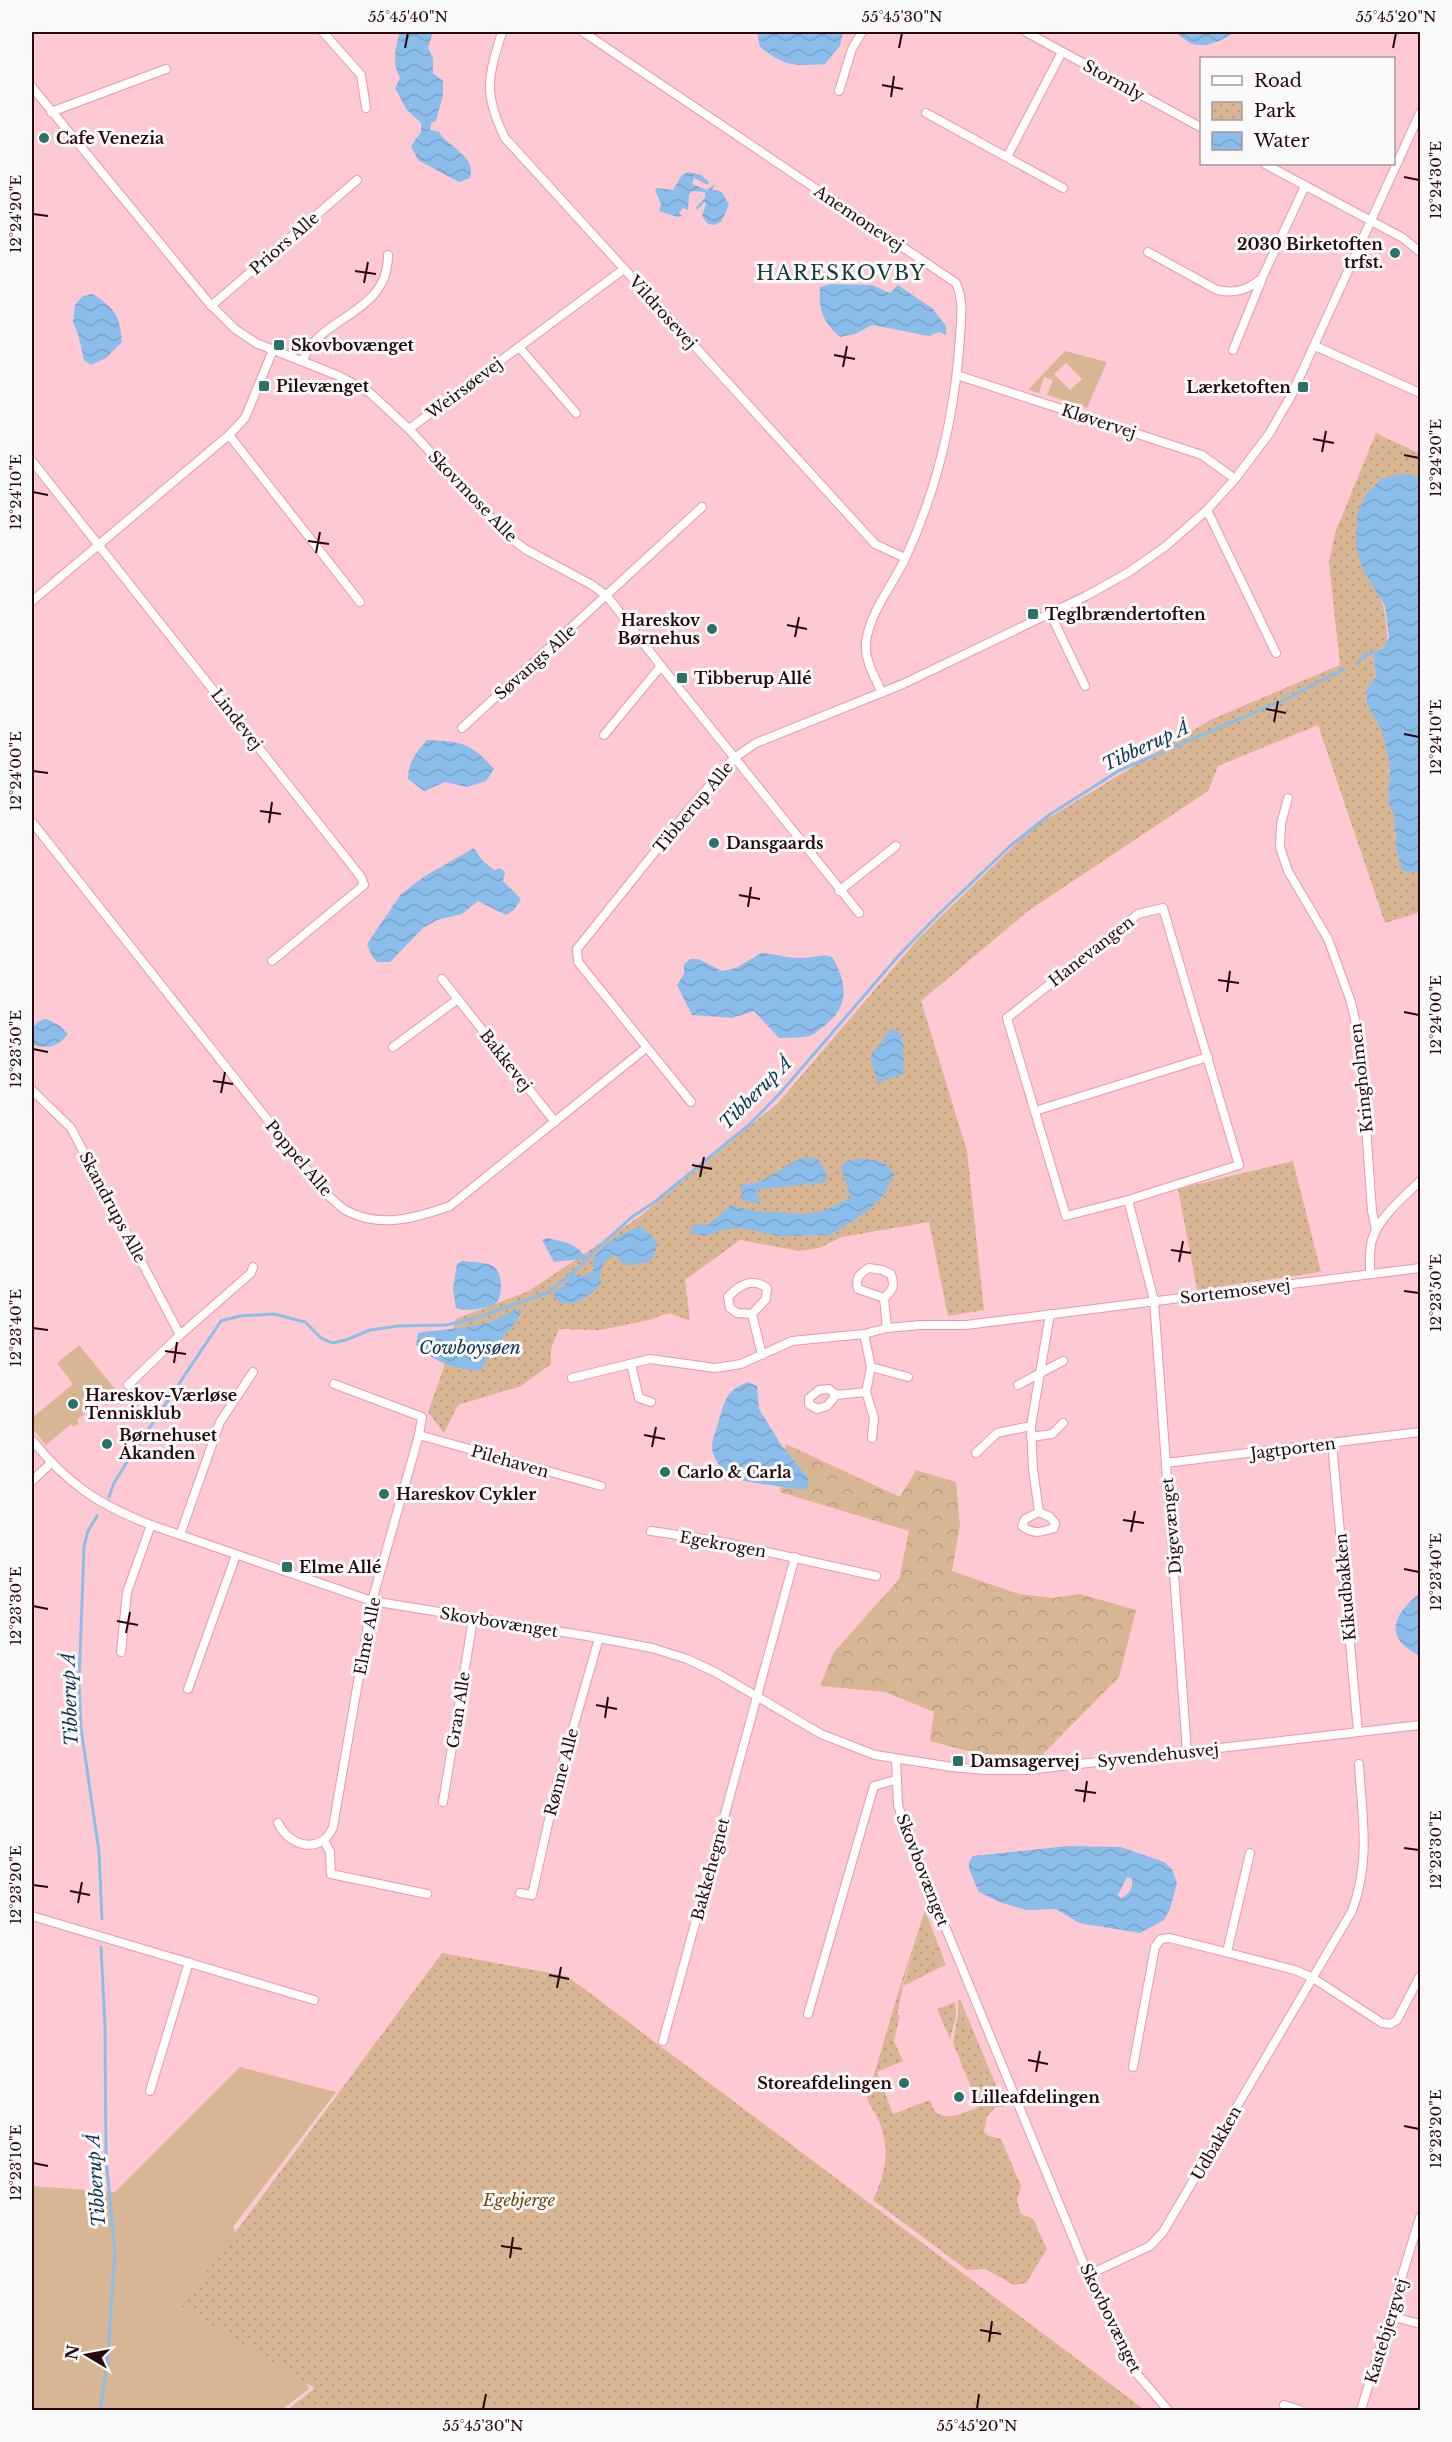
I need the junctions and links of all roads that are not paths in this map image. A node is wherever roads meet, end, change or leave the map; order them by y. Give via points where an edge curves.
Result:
1 (323, 32) edge
2 (502, 32) edge
3 (584, 32) edge
4 (862, 32) edge
5 (1026, 32) edge
6 (1062, 52) junction
7 (166, 69) dead end
8 (32, 87) edge
9 (839, 91) dead end
10 (366, 108) dead end
11 (51, 112) junction
12 (926, 113) dead end
13 (1419, 118) edge
14 (1200, 127) edge
15 (1007, 158) junction
16 (1267, 165) edge
17 (357, 180) dead end
18 (1305, 186) junction
19 (1063, 188) dead end
20 (1371, 222) junction
21 (1148, 252) dead end
22 (1420, 252) edge
23 (388, 255) dead end
24 (624, 268) junction
25 (1262, 278) junction
26 (211, 306) junction
27 (1315, 346) junction
28 (519, 347) junction
29 (273, 350) junction
30 (1233, 350) dead end
31 (303, 360) junction
32 (957, 375) junction
33 (1420, 393) edge
34 (576, 413) dead end
35 (409, 429) junction
36 (229, 435) junction
37 (32, 461) edge
38 (1235, 479) junction
39 (702, 507) dead end
40 (1207, 510) junction
41 (99, 545) junction
42 (905, 558) junction
43 (608, 596) junction
44 (32, 601) edge
45 (360, 602) dead end
46 (1050, 613) junction
47 (1276, 653) dead end
48 (661, 666) junction
49 (1084, 686) dead end
50 (882, 693) junction
51 (462, 728) dead end
52 (604, 735) dead end
53 (734, 758) junction
54 (1288, 798) dead end
55 (32, 822) edge
56 (896, 846) dead end
57 (839, 891) junction
58 (859, 914) dead end
59 (272, 961) dead end
60 (442, 979) dead end
61 (458, 999) junction
62 (393, 1047) dead end
63 (646, 1048) junction
64 (1208, 1057) junction
65 (32, 1090) edge
66 (691, 1102) dead end
67 (1035, 1111) junction
68 (555, 1122) junction
69 (1420, 1181) edge
70 (1128, 1200) junction
71 (1376, 1230) junction
72 (253, 1267) dead end
73 (1420, 1268) edge
74 (1370, 1274) junction
75 (884, 1298) junction
76 (1154, 1300) junction
77 (752, 1314) junction
78 (1050, 1314) junction
79 (887, 1328) junction
80 (864, 1334) junction
81 (180, 1335) junction
82 (762, 1355) junction
83 (1064, 1361) dead end
84 (631, 1364) junction
85 (871, 1368) junction
86 (253, 1371) dead end
87 (1041, 1373) junction
88 (908, 1377) dead end
89 (572, 1378) dead end
90 (334, 1384) dead end
91 (128, 1385) dead end
92 (1018, 1385) dead end
93 (866, 1392) junction
94 (836, 1395) dead end
95 (651, 1402) dead end
96 (1063, 1424) dead end
97 (1031, 1426) junction
98 (1420, 1432) edge
99 (419, 1435) junction
100 (1031, 1437) junction
101 (872, 1438) dead end
102 (32, 1440) edge
103 (1332, 1443) junction
104 (976, 1453) dead end
105 (51, 1463) junction
106 (1166, 1463) junction
107 (32, 1481) edge
108 (601, 1486) dead end
109 (1039, 1512) dead end
110 (151, 1525) junction
111 (651, 1531) dead end
112 (180, 1535) junction
113 (236, 1555) junction
114 (795, 1557) junction
115 (876, 1576) dead end
116 (372, 1601) junction
117 (473, 1618) junction
118 (599, 1638) junction
119 (121, 1652) dead end
120 (188, 1689) dead end
121 (756, 1696) junction
122 (1420, 1725) edge
123 (1358, 1732) junction
124 (1187, 1752) junction
125 (896, 1759) junction
126 (1359, 1764) dead end
127 (895, 1780) junction
128 (443, 1802) dead end
129 (278, 1823) dead end
130 (324, 1841) junction
131 (1251, 1853) dead end
132 (520, 1893) dead end
133 (427, 1894) dead end
134 (32, 1916) edge
135 (1227, 1952) junction
136 (189, 1962) junction
137 (1420, 1976) edge
138 (1312, 1978) junction
139 (314, 2000) dead end
140 (808, 2014) dead end
141 (663, 2041) dead end
142 (1132, 2067) dead end
143 (150, 2091) dead end
144 (1420, 2217) edge
145 (1088, 2275) junction
146 (1390, 2316) junction
147 (1420, 2324) edge
148 (1284, 2405) dead end
149 (1168, 2410) edge
150 (1300, 2410) edge
151 (1361, 2410) edge

1 - 10 street via 361,75
2 - 24 street, Vildrosevej via 490,70 495,118 506,138
3 - 32 street, Anemonevej via 956,283 962,296
4 - 9 street via 852,49
5 - 6 street, Stormly
6 - 14 street, Stormly
6 - 15 street
7 - 11 street
8 - 11 street, Skovmose Alle
11 - 26 street, Skovmose Alle
12 - 15 street
13 - 20 street, Tibberup Alle
15 - 19 street
16 - 18 street
17 - 26 street, Priors Alle
18 - 20 street
18 - 25 street
20 - 22 street via 1403,238
20 - 27 street, Tibberup Alle
21 - 25 street via 1217,290 1241,291
23 - 31 street via 384,278 371,299 311,344
24 - 28 street, Weirsøevej
24 - 42 street, Vildrosevej via 875,544
25 - 30 street
26 - 29 street, Skovmose Alle via 235,329
27 - 33 street
27 - 38 street, Tibberup Alle via 1273,426
28 - 34 street, Weirsøevej
28 - 35 street, Weirsøevej
29 - 31 street, Skovmose Alle
29 - 36 street via 245,418
31 - 35 street, Skovmose Alle via 370,393
32 - 38 street, Kløvervej via 1202,455
32 - 42 street, Anemonevej via 934,478
35 - 43 street, Skovmose Alle via 509,537
36 - 41 street
36 - 45 street
37 - 41 street, Lindevej
38 - 40 street, Tibberup Alle
39 - 43 street, Søvangs Alle
40 - 46 street, Tibberup Alle via 1129,572
40 - 47 street
41 - 44 street
41 - 59 street, Lindevej via 350,861 364,885
42 - 50 street, Anemonevej via 872,621 866,642 866,658
43 - 48 street, Skovmose Alle
43 - 51 street, Søvangs Alle
46 - 49 street
46 - 50 street, Tibberup Alle
48 - 52 street
48 - 53 street, Skovmose Alle
50 - 53 street, Tibberup Alle via 756,743
53 - 57 street, Skovmose Alle
53 - 63 street, Tibberup Alle via 577,948 578,962
54 - 71 street, Kringholmen via 1280,847 1288,871 1328,939 1351,1002 1360,1042
55 - 68 street, Poppel Alle via 324,1191 345,1210 372,1219 393,1220 414,1219 450,1206
56 - 57 street
57 - 58 street, Skovmose Alle
60 - 61 street, Bakkevej
61 - 62 street
61 - 68 street, Bakkevej
63 - 66 street, Tibberup Alle
63 - 68 street, Poppel Alle
64 - 67 street
64 - 67 street, Hanevangen via 1163,908 1138,914 1007,1018
64 - 70 street, Hanevangen via 1239,1165
65 - 81 street, Skandrups Alle via 71,1128
67 - 70 street, Hanevangen via 1066,1216
69 - 71 street
70 - 76 street
71 - 74 street via 1370,1251
72 - 81 street via 251,1273
73 - 74 street, Sortemosevej
74 - 76 street, Sortemosevej
75 - 75 street via 858,1289 859,1274 869,1268 891,1274 892,1291
75 - 79 street
76 - 78 street, Sortemosevej
76 - 106 street, Digevænget
77 - 77 street via 737,1313 730,1308 728,1297 750,1282 767,1288 766,1299
77 - 82 street
78 - 79 street, Sortemosevej via 966,1325
78 - 87 street
79 - 80 street, Sortemosevej
80 - 82 street, Sortemosevej via 792,1341
80 - 85 street
81 - 91 street
82 - 84 street, Sortemosevej via 741,1364 715,1368 650,1359
83 - 87 street
84 - 89 street, Sortemosevej
84 - 95 street via 639,1398
85 - 88 street
85 - 93 street
86 - 112 street via 220,1422
87 - 92 street
87 - 97 street
90 - 99 street via 422,1417
93 - 94 street
93 - 101 street via 874,1418
96 - 100 street via 1052,1434
97 - 100 street
97 - 104 street via 997,1433
98 - 103 street, Jagtporten
99 - 108 street, Pilehaven
99 - 116 street, Elme Alle
100 - 109 street
102 - 105 street, Skovbovænget
103 - 106 street, Jagtporten
103 - 123 street, Kikudbakken
105 - 107 street
105 - 110 street, Skovbovænget via 78,1488 114,1511
106 - 124 street, Digevænget
110 - 112 street, Skovbovænget
110 - 119 street via 127,1592
111 - 114 street, Egekrogen
112 - 113 street, Skovbovænget
113 - 116 street, Skovbovænget
113 - 120 street
114 - 115 street, Egekrogen
114 - 121 street
116 - 117 street, Skovbovænget
116 - 130 street, Elme Alle via 333,1827
117 - 118 street, Skovbovænget
117 - 128 street, Gran Alle
118 - 121 street, Skovbovænget via 687,1659
118 - 132 street, Rønne Alle via 557,1784 532,1895
121 - 125 street, Skovbovænget via 821,1734
121 - 141 street, Bakkehegnet
122 - 123 street, Syvendehusvej
123 - 124 street, Syvendehusvej
124 - 125 street, Syvendehusvej via 1027,1770 985,1770
125 - 127 street, Skovbovænget
126 - 138 street, Udbakken via 1363,1873 1352,1911
127 - 140 street via 874,1786
127 - 145 street, Skovbovænget via 907,1834
129 - 130 street via 300,1844
130 - 133 street via 330,1852 331,1874
131 - 135 street
134 - 136 street
135 - 138 street
135 - 142 street via 1170,1938 1155,1947
136 - 139 street
136 - 143 street
137 - 138 street via 1397,2020 1390,2024 1382,2023
138 - 145 street, Udbakken via 1163,2232 1150,2246
144 - 146 street, Kastebjergvej
145 - 149 street, Skovbovænget via 1137,2374
146 - 147 street
146 - 151 street, Kastebjergvej
148 - 150 street

